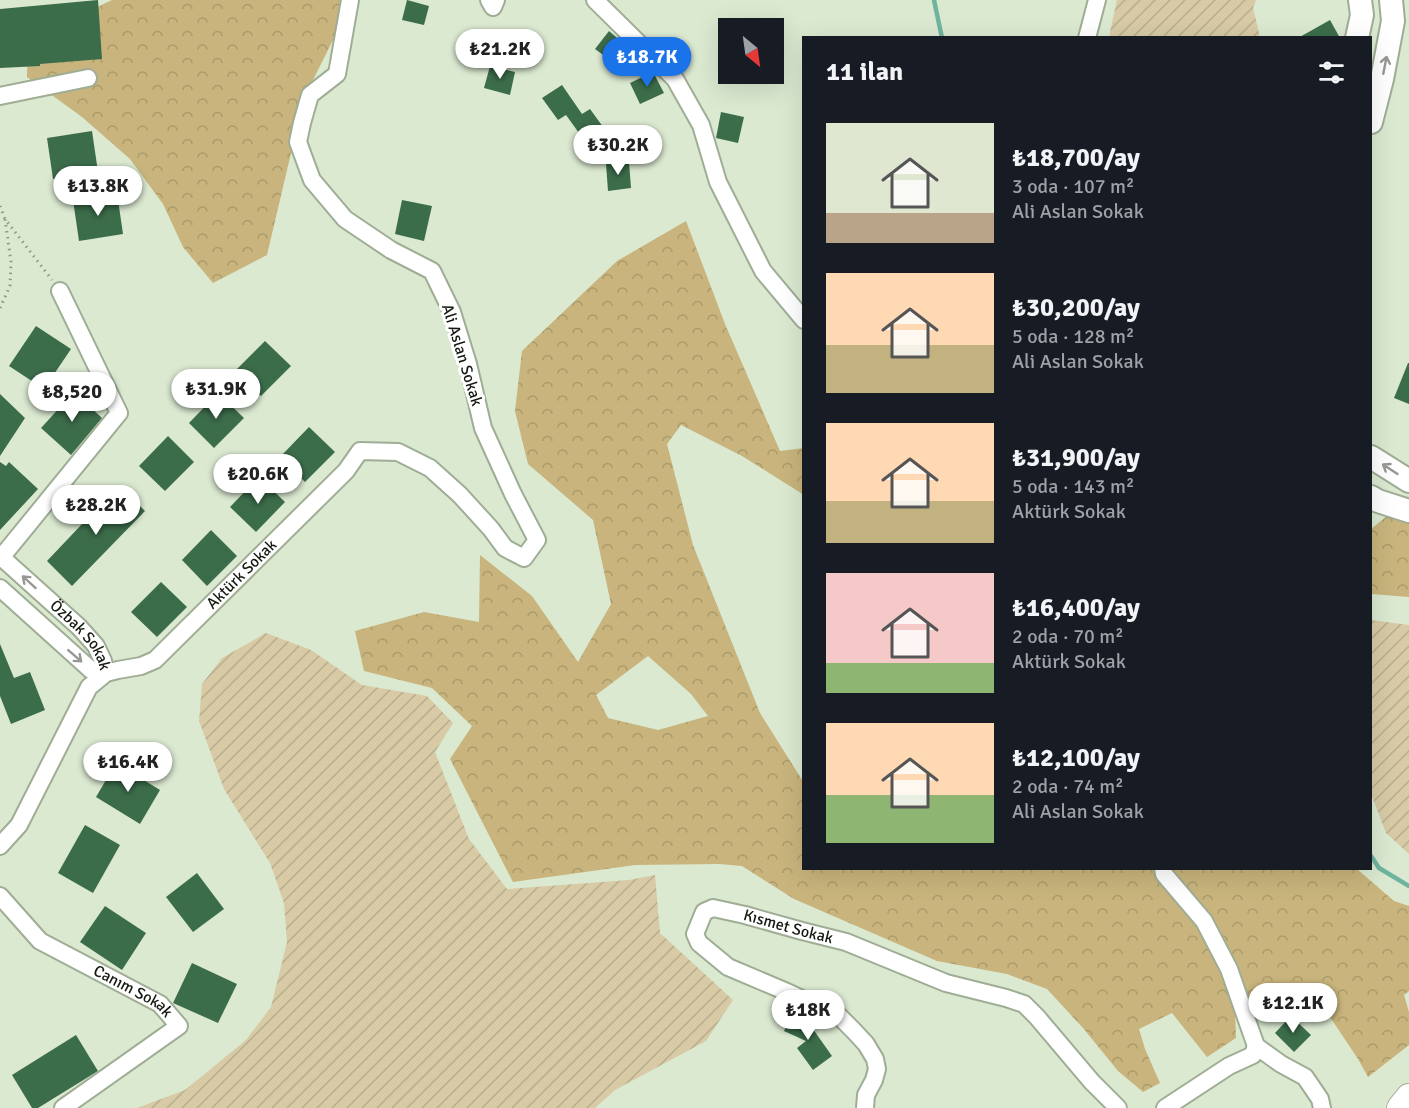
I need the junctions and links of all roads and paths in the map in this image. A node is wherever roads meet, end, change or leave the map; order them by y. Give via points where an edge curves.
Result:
1 (350, 0) edge
2 (489, 0) edge
3 (496, 0) edge
4 (595, 0) edge
5 (1097, 0) edge
6 (1360, 0) edge
7 (1391, 0) edge
8 (1088, 36) edge
9 (1357, 36) edge
10 (88, 78) dead end
11 (0, 96) edge
12 (1372, 118) edge
13 (0, 206) edge
14 (5, 219) junction
15 (60, 291) joint
16 (0, 308) edge
17 (802, 318) edge
18 (1372, 458) edge
19 (1409, 481) edge
20 (1372, 498) edge
21 (1409, 511) edge
22 (1, 557) edge
23 (524, 558) joint
24 (0, 588) edge
25 (106, 674) junction
26 (0, 846) edge
27 (1163, 870) edge
28 (0, 896) edge
29 (1256, 1047) junction
30 (1409, 1097) edge
31 (63, 1108) edge
32 (864, 1108) edge
33 (1118, 1108) edge
34 (1165, 1108) edge
35 (1322, 1108) edge
36 (1400, 1108) edge

1 - 23 street, Ali Aslan Sokak via 337,74 310,95 298,142 312,180 345,219 432,271 452,312 483,428 537,540
2 - 3 street via 494,7
4 - 17 street via 675,79 701,125 718,182 763,271
5 - 8 street
6 - 9 main road via 1362,15
12 -> 7 main road via 1393,21
10 - 11 street
13 - 14 path
14 - 15 path
14 - 16 path via 10,286
15 - 22 street via 119,413
19 -> 18 main road
20 - 21 main road
25 -> 22 street, Özbak Sokak via 96,646 79,627
23 - 25 street, Aktürk Sokak via 505,548 460,495 430,468 398,452 360,451 346,471 155,660
24 -> 25 street, Özbak Sokak via 91,670
25 - 26 street via 89,687 19,825
27 - 29 street via 1204,921 1229,969
28 - 31 street, Canım Sokak via 40,941 160,1004 179,1026
29 - 34 street via 1253,1055
29 - 35 street via 1305,1077
30 - 36 main road
32 - 33 street, Kısmet Sokak via 877,1069 866,1044 840,1017 728,967 699,943 695,934 704,912 713,908 846,942 946,983 1024,1005

